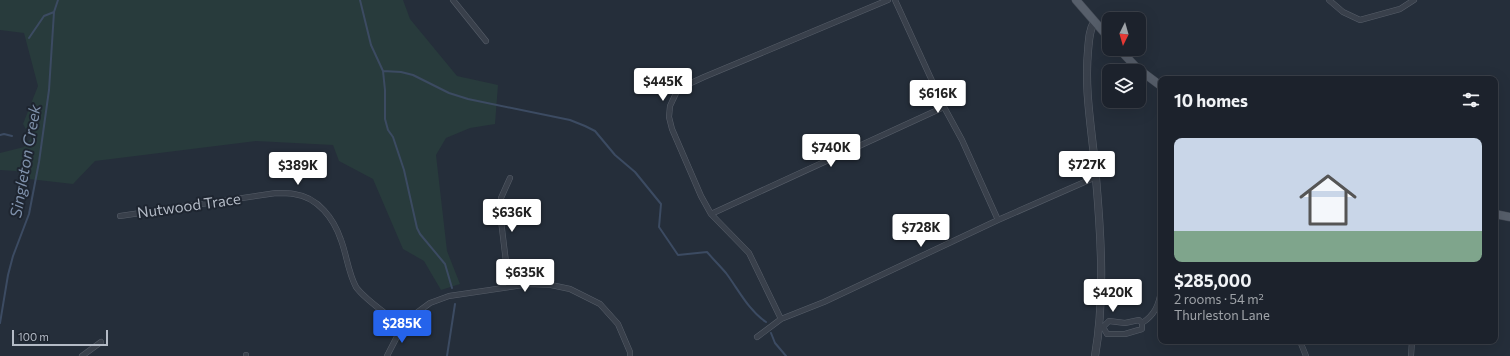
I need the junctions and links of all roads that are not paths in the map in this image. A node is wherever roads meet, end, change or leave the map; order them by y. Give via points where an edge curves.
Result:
1 (453, 0) edge
2 (888, 0) edge
3 (895, 0) edge
4 (1076, 0) edge
5 (1329, 0) edge
6 (1414, 0) edge
7 (1094, 22) junction
8 (1102, 31) edge
9 (486, 41) dead end
10 (1126, 56) edge
11 (1158, 84) edge
12 (944, 107) junction
13 (1096, 177) junction
14 (510, 178) dead end
15 (711, 214) junction
16 (1498, 215) edge
17 (120, 216) dead end
18 (1510, 217) edge
19 (998, 220) junction
20 (509, 287) junction
21 (1158, 304) edge
22 (781, 319) junction
23 (1129, 322) junction
24 (1142, 323) junction
25 (402, 327) junction
26 (1101, 327) junction
27 (1130, 332) junction
28 (757, 337) dead end
29 (101, 342) dead end
30 (1301, 344) edge
31 (1412, 344) edge
32 (82, 356) edge
33 (387, 356) edge
34 (630, 356) edge
35 (1095, 356) edge
36 (1306, 356) edge
37 (1411, 356) edge

1 - 9 street
2 - 15 street via 678,89 670,106 672,129 693,181
3 - 12 street
4 - 7 main road
5 - 6 street via 1343,12 1360,20 1400,9
7 - 8 main road
7 - 13 street via 1090,29 1087,68
10 - 11 main road
12 - 15 street
12 - 19 street via 962,140
13 - 19 street
13 - 26 street
14 - 20 street via 502,198 500,212
15 - 22 street via 749,253
16 - 18 main road
17 - 25 street, Nutwood Trace via 276,193 295,194 309,199 324,209 334,225 342,241 350,272 364,297
19 - 22 street via 824,302
20 - 25 street via 449,296 430,303
20 - 34 street via 551,285 570,289 600,304 618,324
21 - 24 street via 1154,314
22 - 28 street
23 - 24 street via 1139,320
23 - 26 street via 1109,321
23 - 27 street
24 - 27 street via 1142,329
25 - 33 street
26 - 27 street via 1107,334
26 - 35 street
29 - 32 street
30 - 36 street
31 - 37 street

